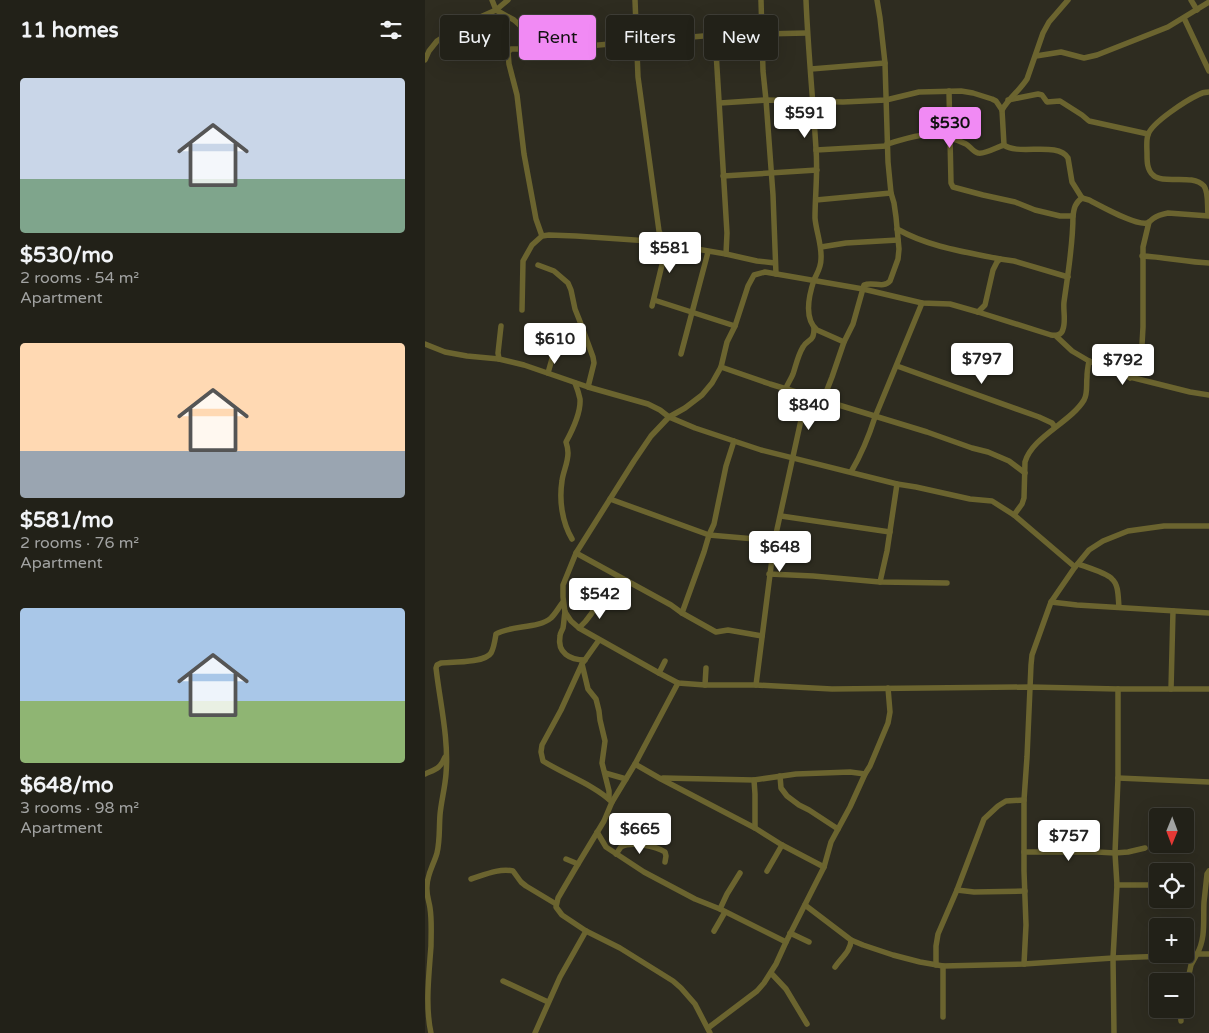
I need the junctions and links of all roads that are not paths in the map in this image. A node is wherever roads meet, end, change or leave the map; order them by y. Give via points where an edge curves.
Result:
1 (492, 0) edge
2 (508, 0) edge
3 (635, 0) edge
4 (761, 0) edge
5 (806, 0) edge
6 (877, 0) edge
7 (1068, 0) edge
8 (1191, 0) edge
9 (1209, 2) edge
10 (496, 10) junction
11 (1197, 10) junction
12 (485, 15) edge
13 (636, 15) edge
14 (761, 15) edge
15 (1184, 18) junction
16 (519, 25) edge
17 (807, 33) junction
18 (778, 34) edge
19 (440, 39) edge
20 (427, 51) edge
21 (1036, 56) junction
22 (425, 60) edge
23 (509, 60) edge
24 (638, 60) edge
25 (717, 60) edge
26 (762, 60) edge
27 (885, 63) junction
28 (811, 69) junction
29 (1209, 71) edge
30 (949, 91) junction
31 (1209, 92) edge
32 (766, 100) junction
33 (886, 100) junction
34 (1008, 100) junction
35 (813, 102) junction
36 (720, 103) junction
37 (1002, 110) junction
38 (1148, 134) junction
39 (949, 138) junction
40 (887, 145) junction
41 (1004, 145) junction
42 (817, 150) junction
43 (817, 170) junction
44 (771, 174) junction
45 (723, 176) junction
46 (1208, 189) edge
47 (891, 193) junction
48 (1082, 198) junction
49 (816, 200) junction
50 (1073, 216) junction
51 (1208, 216) edge
52 (1149, 222) junction
53 (897, 229) junction
54 (541, 236) junction
55 (898, 240) junction
56 (665, 243) junction
57 (821, 247) junction
58 (708, 252) junction
59 (726, 254) junction
60 (1143, 256) junction
61 (1001, 259) junction
62 (775, 263) junction
63 (1209, 264) edge
64 (538, 265) dead end
65 (776, 274) junction
66 (1068, 277) junction
67 (814, 280) junction
68 (863, 289) junction
69 (922, 302) junction
70 (522, 310) dead end
71 (978, 312) junction
72 (693, 313) junction
73 (501, 326) dead end
74 (735, 326) junction
75 (814, 328) junction
76 (557, 334) dead end
77 (1056, 336) junction
78 (844, 342) junction
79 (425, 344) edge
80 (681, 354) dead end
81 (499, 359) junction
82 (1089, 361) junction
83 (897, 366) junction
84 (721, 367) junction
85 (548, 373) junction
86 (1130, 378) junction
87 (575, 383) junction
88 (588, 387) junction
89 (786, 388) junction
90 (1209, 395) edge
91 (820, 399) junction
92 (669, 417) junction
93 (875, 417) junction
94 (1055, 427) junction
95 (733, 441) junction
96 (792, 458) junction
97 (851, 472) junction
98 (1025, 472) junction
99 (897, 484) junction
100 (610, 499) junction
101 (1014, 515) junction
102 (781, 516) junction
103 (1209, 526) edge
104 (890, 532) junction
105 (709, 534) junction
106 (572, 538) dead end
107 (774, 543) junction
108 (576, 553) junction
109 (1077, 566) junction
110 (769, 574) junction
111 (880, 582) junction
112 (947, 583) dead end
113 (600, 597) dead end
114 (563, 602) junction
115 (1051, 602) junction
116 (1119, 607) junction
117 (1173, 611) junction
118 (565, 612) junction
119 (683, 613) junction
120 (1209, 613) edge
121 (579, 628) junction
122 (763, 636) junction
123 (599, 640) junction
124 (665, 661) dead end
125 (583, 662) junction
126 (706, 668) dead end
127 (659, 673) junction
128 (679, 683) junction
129 (705, 685) junction
130 (756, 685) junction
131 (1030, 687) junction
132 (887, 688) junction
133 (1209, 688) edge
134 (1118, 689) junction
135 (1171, 689) junction
136 (446, 753) junction
137 (635, 764) junction
138 (605, 773) junction
139 (425, 774) edge
140 (865, 774) junction
141 (780, 776) junction
142 (661, 778) junction
143 (1118, 778) junction
144 (626, 779) junction
145 (754, 780) junction
146 (1209, 782) edge
147 (610, 800) junction
148 (1024, 800) junction
149 (755, 828) junction
150 (838, 829) junction
151 (597, 832) junction
152 (782, 845) junction
153 (1145, 848) dead end
154 (1024, 852) junction
155 (1115, 853) junction
156 (616, 854) junction
157 (566, 859) dead end
158 (665, 862) dead end
159 (577, 864) junction
160 (824, 867) junction
161 (767, 871) dead end
162 (1209, 871) edge
163 (740, 874) dead end
164 (471, 879) dead end
165 (1117, 885) junction
166 (1149, 886) edge
167 (957, 890) junction
168 (1025, 891) junction
169 (556, 904) junction
170 (805, 905) junction
171 (723, 911) junction
172 (715, 930) dead end
173 (586, 931) junction
174 (791, 932) junction
175 (851, 940) junction
176 (786, 942) junction
177 (809, 942) dead end
178 (1197, 954) junction
179 (1209, 954) edge
180 (1113, 958) junction
181 (936, 964) junction
182 (1024, 964) junction
183 (835, 966) dead end
184 (943, 966) junction
185 (771, 973) junction
186 (1189, 973) edge
187 (503, 981) dead end
188 (548, 1002) junction
189 (943, 1017) dead end
190 (1181, 1018) edge
191 (1181, 1021) dead end
192 (807, 1024) dead end
193 (709, 1030) edge
194 (431, 1033) edge
195 (535, 1033) edge
196 (1113, 1033) edge

1 - 10 street
2 - 10 street
3 - 13 street
4 - 14 street
5 - 17 street
6 - 27 street
7 - 21 street via 1049,22
8 - 11 street
9 - 11 street
10 - 12 street
10 - 16 street
11 - 15 street
15 - 21 street via 1168,28 1089,58 1061,52
15 - 29 street
17 - 18 street
17 - 28 street
19 - 20 street
20 - 22 street
21 - 34 street via 1024,84
23 - 54 street
24 - 56 street via 659,231
25 - 36 street
26 - 32 street
27 - 28 street
27 - 33 street
28 - 35 street
30 - 33 street via 919,92
30 - 37 street via 985,96 996,101
30 - 39 street
31 - 38 street via 1175,108
32 - 35 street
32 - 36 street
32 - 44 street
33 - 35 street
33 - 40 street
34 - 37 street
34 - 38 street via 1041,94 1047,102 1060,101 1089,121
35 - 42 street
36 - 45 street
37 - 41 street
38 - 46 street via 1147,164 1151,174 1168,179 1193,180
39 - 40 street via 924,134
39 - 41 street via 967,144 979,153
39 - 50 street via 953,187 1035,210
40 - 42 street
40 - 47 street
41 - 48 street via 1012,149 1045,149 1067,155 1072,182
42 - 43 street
43 - 44 street
43 - 49 street
44 - 45 street
44 - 62 street
45 - 59 street
46 - 51 street
47 - 49 street
47 - 53 street
48 - 50 street via 1074,206
48 - 52 street via 1135,222
49 - 57 street via 815,219
50 - 66 street
51 - 52 street via 1168,213
52 - 60 street
53 - 55 street
53 - 61 street via 941,247
54 - 56 street via 569,235
54 - 70 street via 523,260
55 - 57 street
55 - 68 street via 898,259 888,284 866,283
56 - 58 street
56 - 72 street via 653,303
57 - 67 street via 821,266
58 - 59 street
58 - 72 street
59 - 62 street
60 - 63 street
60 - 86 street via 1141,363
61 - 66 street
61 - 71 street via 993,270 985,305
62 - 65 street
64 - 88 street via 554,270 571,290 593,357
65 - 67 street
65 - 74 street via 754,275
66 - 77 street via 1063,330
67 - 68 street
67 - 75 street via 808,305 808,315
68 - 69 street
68 - 78 street
69 - 71 street via 950,304
69 - 83 street
71 - 77 street
72 - 74 street
72 - 80 street
73 - 81 street
74 - 84 street
75 - 78 street
75 - 89 street via 813,337 802,349
76 - 85 street
77 - 82 street via 1071,351
78 - 91 street via 832,377
79 - 81 street via 445,352
81 - 85 street
82 - 86 street
82 - 94 street via 1083,400
83 - 93 street
83 - 94 street via 1039,417
84 - 89 street
84 - 92 street via 702,395
85 - 87 street
86 - 90 street
87 - 88 street
87 - 106 street via 580,400 566,442 568,453 561,492 566,529
88 - 92 street via 649,404
89 - 91 street
91 - 93 street
91 - 96 street via 803,413
92 - 95 street
92 - 100 street via 633,461
93 - 97 street
93 - 98 street via 988,452
94 - 98 street via 1027,457
95 - 96 street
95 - 105 street
96 - 97 street
96 - 102 street
97 - 99 street
98 - 101 street via 1024,498
99 - 101 street via 992,501
99 - 104 street
100 - 105 street
100 - 108 street
101 - 109 street
102 - 104 street
102 - 107 street
103 - 109 street via 1164,526 1128,531 1089,550
104 - 111 street
105 - 107 street
105 - 119 street
107 - 110 street
108 - 114 street via 563,584
108 - 119 street
109 - 115 street
109 - 116 street via 1113,579
110 - 111 street
110 - 122 street
111 - 112 street
113 - 121 street via 592,614
114 - 118 street
114 - 136 street via 547,620 496,634 487,658 437,665
115 - 116 street
115 - 131 street via 1032,654
116 - 117 street
117 - 120 street
117 - 135 street
118 - 121 street
118 - 125 street via 559,639 561,648 568,657
119 - 122 street via 716,632 728,630
121 - 123 street
122 - 130 street
123 - 125 street
123 - 127 street
124 - 127 street
125 - 138 street via 588,689 596,699 605,741 602,763
125 - 147 street via 541,752 543,761
126 - 129 street
127 - 128 street
128 - 129 street
128 - 137 street
129 - 130 street
130 - 132 street
131 - 132 street
131 - 134 street
131 - 148 street
132 - 140 street via 888,724
133 - 135 street
134 - 135 street
134 - 143 street
136 - 139 street via 436,770
136 - 194 street via 437,854 426,888 431,927 427,1015
137 - 142 street
137 - 144 street
138 - 144 street
138 - 147 street
140 - 141 street
140 - 150 street
141 - 145 street
141 - 150 street via 781,788 787,796
142 - 145 street
142 - 149 street
143 - 146 street
143 - 155 street
144 - 147 street
145 - 149 street
147 - 151 street
148 - 154 street
148 - 167 street via 1006,801 984,819
149 - 152 street
150 - 160 street
151 - 156 street
151 - 159 street
152 - 160 street
152 - 161 street
153 - 155 street
154 - 155 street
154 - 168 street
155 - 165 street
156 - 158 street via 626,846 648,846 665,852
156 - 171 street via 643,872
157 - 159 street
159 - 169 street
160 - 170 street
162 - 178 street via 1204,929
163 - 171 street via 731,887
164 - 169 street via 496,871 513,871 525,886
165 - 166 street
165 - 180 street
167 - 168 street
167 - 181 street via 938,934
168 - 182 street
169 - 173 street via 562,915
170 - 174 street
170 - 175 street
171 - 172 street
171 - 176 street
173 - 188 street
173 - 193 street via 673,981 695,1004
174 - 176 street
174 - 177 street
175 - 181 street via 893,956
175 - 183 street via 849,949
176 - 185 street
178 - 179 street
178 - 180 street
178 - 186 street
180 - 182 street
180 - 196 street
181 - 184 street
182 - 184 street
184 - 189 street
185 - 192 street
185 - 193 street via 757,991
187 - 188 street
188 - 195 street
190 - 191 street

